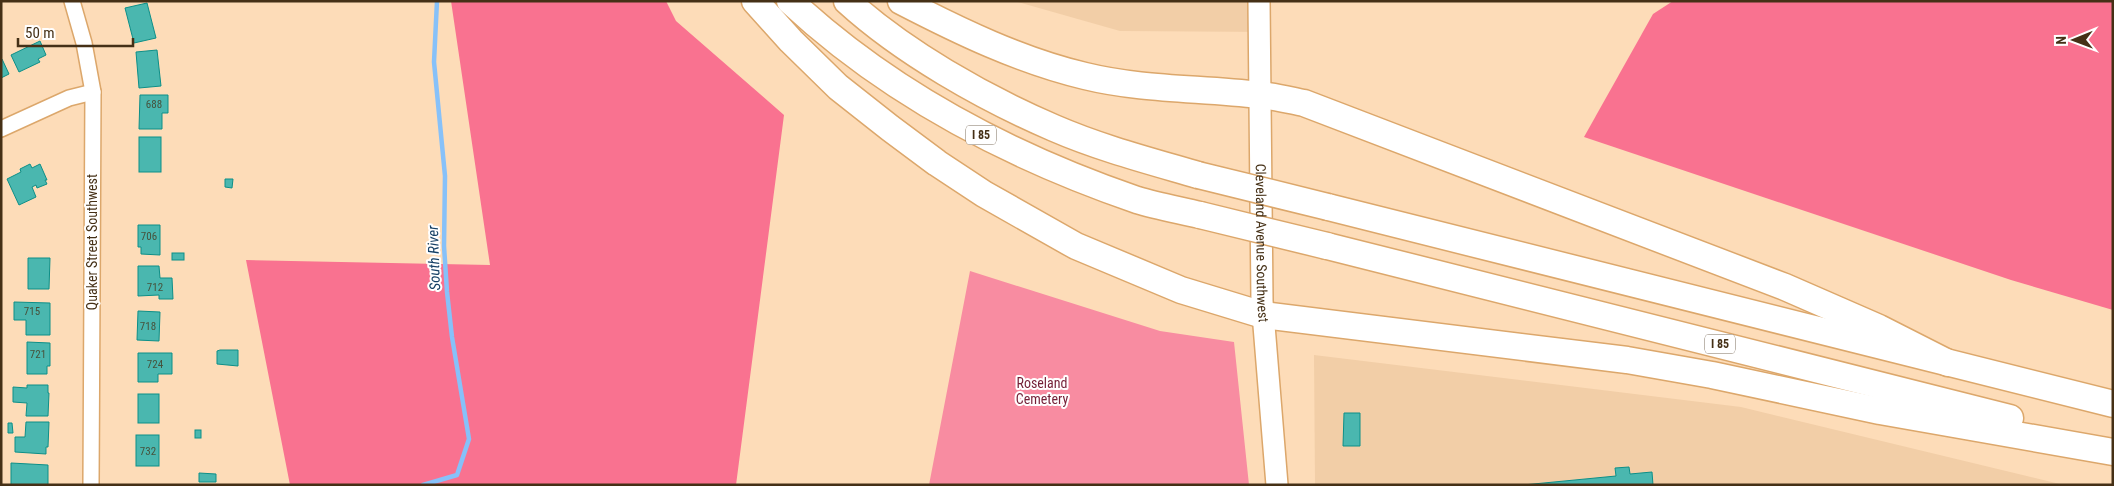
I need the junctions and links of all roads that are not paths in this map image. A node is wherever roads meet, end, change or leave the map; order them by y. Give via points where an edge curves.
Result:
1 (72, 1) edge
2 (755, 1) edge
3 (790, 1) edge
4 (847, 1) edge
5 (902, 1) edge
6 (1259, 1) edge
7 (93, 92) junction
8 (1260, 95) junction
9 (1, 129) edge
10 (1263, 315) junction
11 (1948, 364) junction
12 (2113, 404) edge
13 (2113, 444) edge
14 (2113, 452) edge
15 (91, 485) edge
16 (1276, 485) edge

1 - 7 street, Quaker Street Southwest
2 - 10 highway via 790,41 838,87 913,146 984,194 1076,246 1181,290
3 - 13 highway, I 85, bridge via 869,66 930,107 1037,162 1138,200
4 - 11 highway, bridge via 931,64 971,87 1054,128 1124,153 1198,175
5 - 8 highway via 945,24 1018,55 1085,76 1128,84
6 - 8 main road, Cleveland Avenue Southwest
7 - 9 street via 69,98
7 - 15 street, Quaker Street Southwest
8 - 10 main road, Cleveland Avenue Southwest
8 - 11 highway via 1304,103 1785,286 1880,328
10 - 14 highway via 1627,360 1880,411
10 - 16 main road, Cleveland Avenue Southwest
11 - 12 highway

